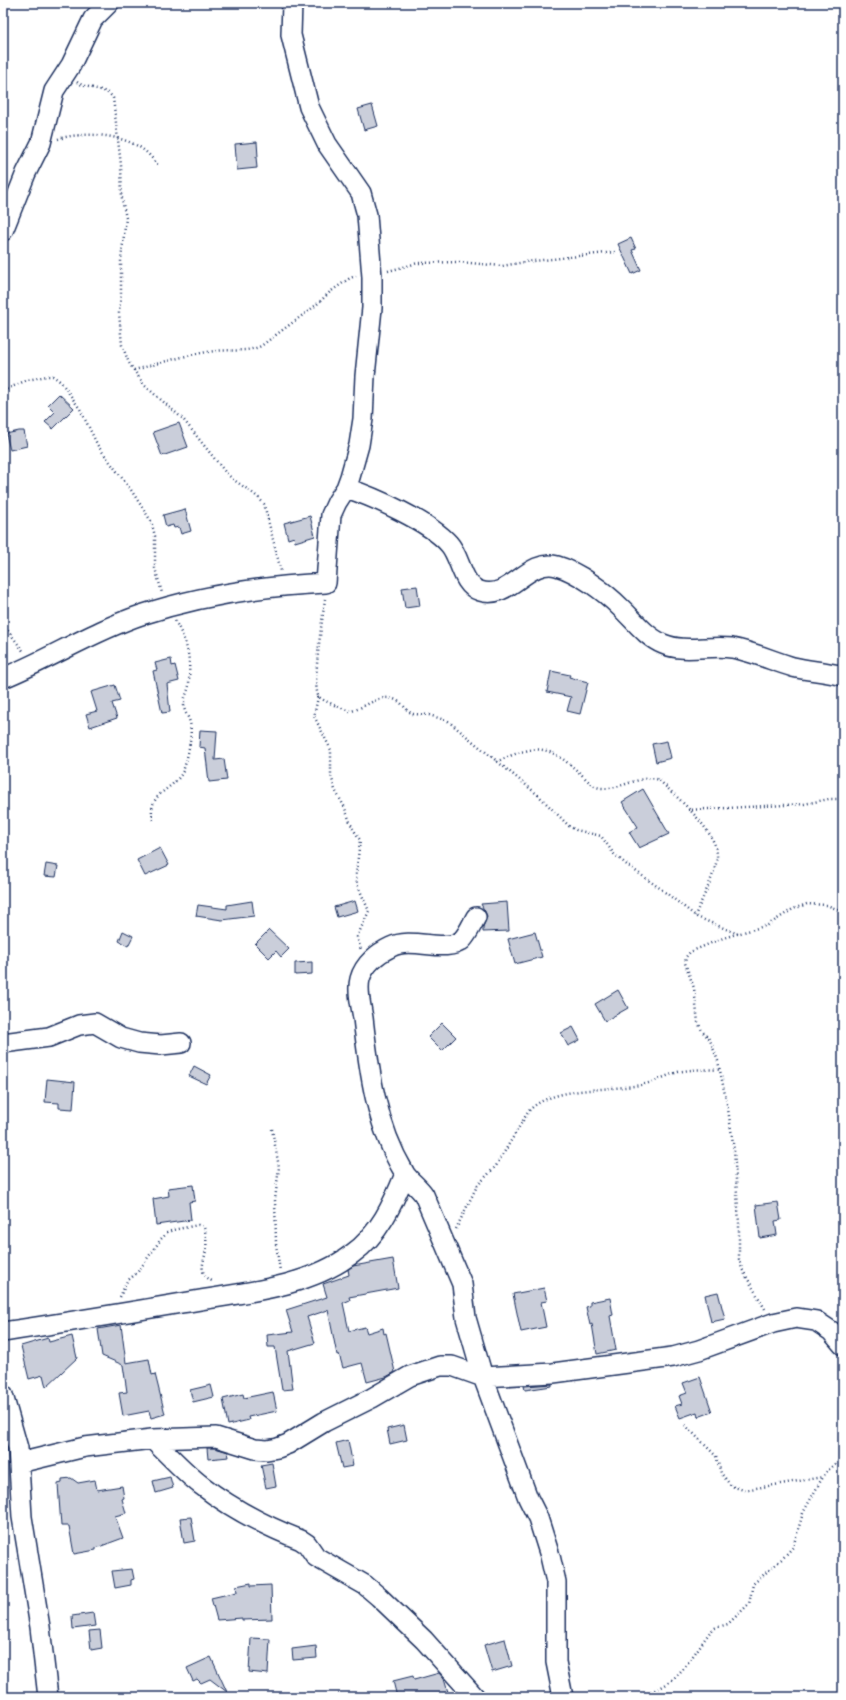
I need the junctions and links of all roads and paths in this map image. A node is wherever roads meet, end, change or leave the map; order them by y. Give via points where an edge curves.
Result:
1 (109, 3) edge
2 (292, 3) edge
3 (71, 65) junction
4 (117, 139) junction
5 (40, 144) junction
6 (158, 165) dead end
7 (3, 231) edge
8 (615, 252) dead end
9 (372, 277) junction
10 (134, 370) junction
11 (3, 391) edge
12 (346, 488) junction
13 (326, 583) junction
14 (284, 585) junction
15 (167, 607) junction
16 (3, 624) edge
17 (35, 665) junction
18 (843, 676) edge
19 (3, 678) edge
20 (318, 696) junction
21 (496, 762) junction
22 (843, 799) edge
23 (688, 810) junction
24 (153, 820) dead end
25 (843, 912) edge
26 (695, 916) junction
27 (476, 917) dead end
28 (738, 934) junction
29 (368, 963) junction
30 (181, 1043) dead end
31 (3, 1044) edge
32 (721, 1070) junction
33 (272, 1129) dead end
34 (405, 1174) junction
35 (447, 1249) junction
36 (216, 1283) dead end
37 (282, 1285) junction
38 (116, 1302) dead end
39 (773, 1323) junction
40 (3, 1332) edge
41 (843, 1345) edge
42 (483, 1376) junction
43 (3, 1395) edge
44 (686, 1425) dead end
45 (152, 1439) junction
46 (843, 1458) edge
47 (19, 1463) junction
48 (824, 1477) junction
49 (48, 1697) edge
50 (474, 1697) edge
51 (563, 1697) edge
52 (640, 1697) edge

1 - 3 street via 93,19
2 - 9 street via 291,35 309,107 327,144 361,193 367,215
3 - 4 path via 76,82 84,87 106,91 113,98
3 - 5 street via 54,91
4 - 5 path via 99,135 78,135
4 - 6 path via 135,145
4 - 10 path via 126,218 121,260 120,328 122,345
5 - 7 street
8 - 9 path via 502,266 459,262 418,263
9 - 10 path via 350,278 253,350 217,350 192,354
9 - 12 street via 363,419 359,445
10 - 14 path via 144,385 183,419 226,473 264,504 279,556
11 - 15 path via 27,380 47,376 58,379 68,392 88,422 98,446 151,521 155,536 155,568
12 - 13 street via 332,515
12 - 18 street via 367,495 438,534 450,544 469,583 478,590 500,590 540,566 556,565 595,586 650,636 664,645 675,648 733,649 792,666
13 - 14 street
13 - 20 path via 315,679
14 - 15 street via 243,590
15 - 17 street via 108,628
15 - 24 path via 188,649 189,686 184,707 191,730 183,770 152,804
16 - 17 path
17 - 19 street
20 - 21 path via 350,711 379,700 394,699 413,714 429,715 448,721
20 - 29 path via 314,716 331,750 335,790 360,842 357,884 368,912 357,937
21 - 23 path via 521,751 543,749 575,769 592,785 602,788 617,788 654,778 659,780
21 - 26 path via 538,795 569,826 601,836 614,854
22 - 23 path via 804,804
23 - 26 path via 710,835 717,857
25 - 28 path via 827,905 807,904 793,909 768,925
26 - 28 path
27 - 29 street via 464,938 457,943 446,946 403,943 377,955
28 - 32 path via 690,952 685,960 695,993 698,1022 710,1040
29 - 34 street via 361,975 359,986 374,1098 384,1128
30 - 31 street via 139,1043 121,1038 95,1023 78,1025 49,1036
32 - 35 path via 697,1069 678,1072 642,1085 609,1090 589,1089 548,1099 535,1106 528,1112 496,1166 477,1186
32 - 39 path via 734,1150 739,1259 742,1269
33 - 37 path via 278,1167 276,1244
34 - 35 street via 424,1195
34 - 37 street via 392,1206 363,1245 332,1268
35 - 42 street via 462,1284 466,1318
36 - 38 path via 207,1278 202,1271 206,1250 204,1227 198,1225 180,1228 167,1233 161,1239 137,1273 124,1286
37 - 40 street
39 - 41 street via 796,1318 816,1321 831,1331
39 - 42 street via 673,1357 553,1373
42 - 45 street via 452,1366 420,1371 288,1444 272,1450 256,1449 216,1437
42 - 51 street via 528,1498 538,1518 550,1556 556,1582 556,1662
43 - 47 street via 18,1448
44 - 48 path via 716,1456 721,1473 731,1486 737,1489
45 - 47 street via 85,1447
45 - 50 street via 217,1497 258,1522 301,1540 316,1557 370,1589 424,1640
46 - 48 path via 827,1471
47 - 49 street via 22,1517 40,1627
48 - 52 path via 803,1514 793,1547 753,1584 749,1604 728,1624 710,1632 683,1668 666,1684

